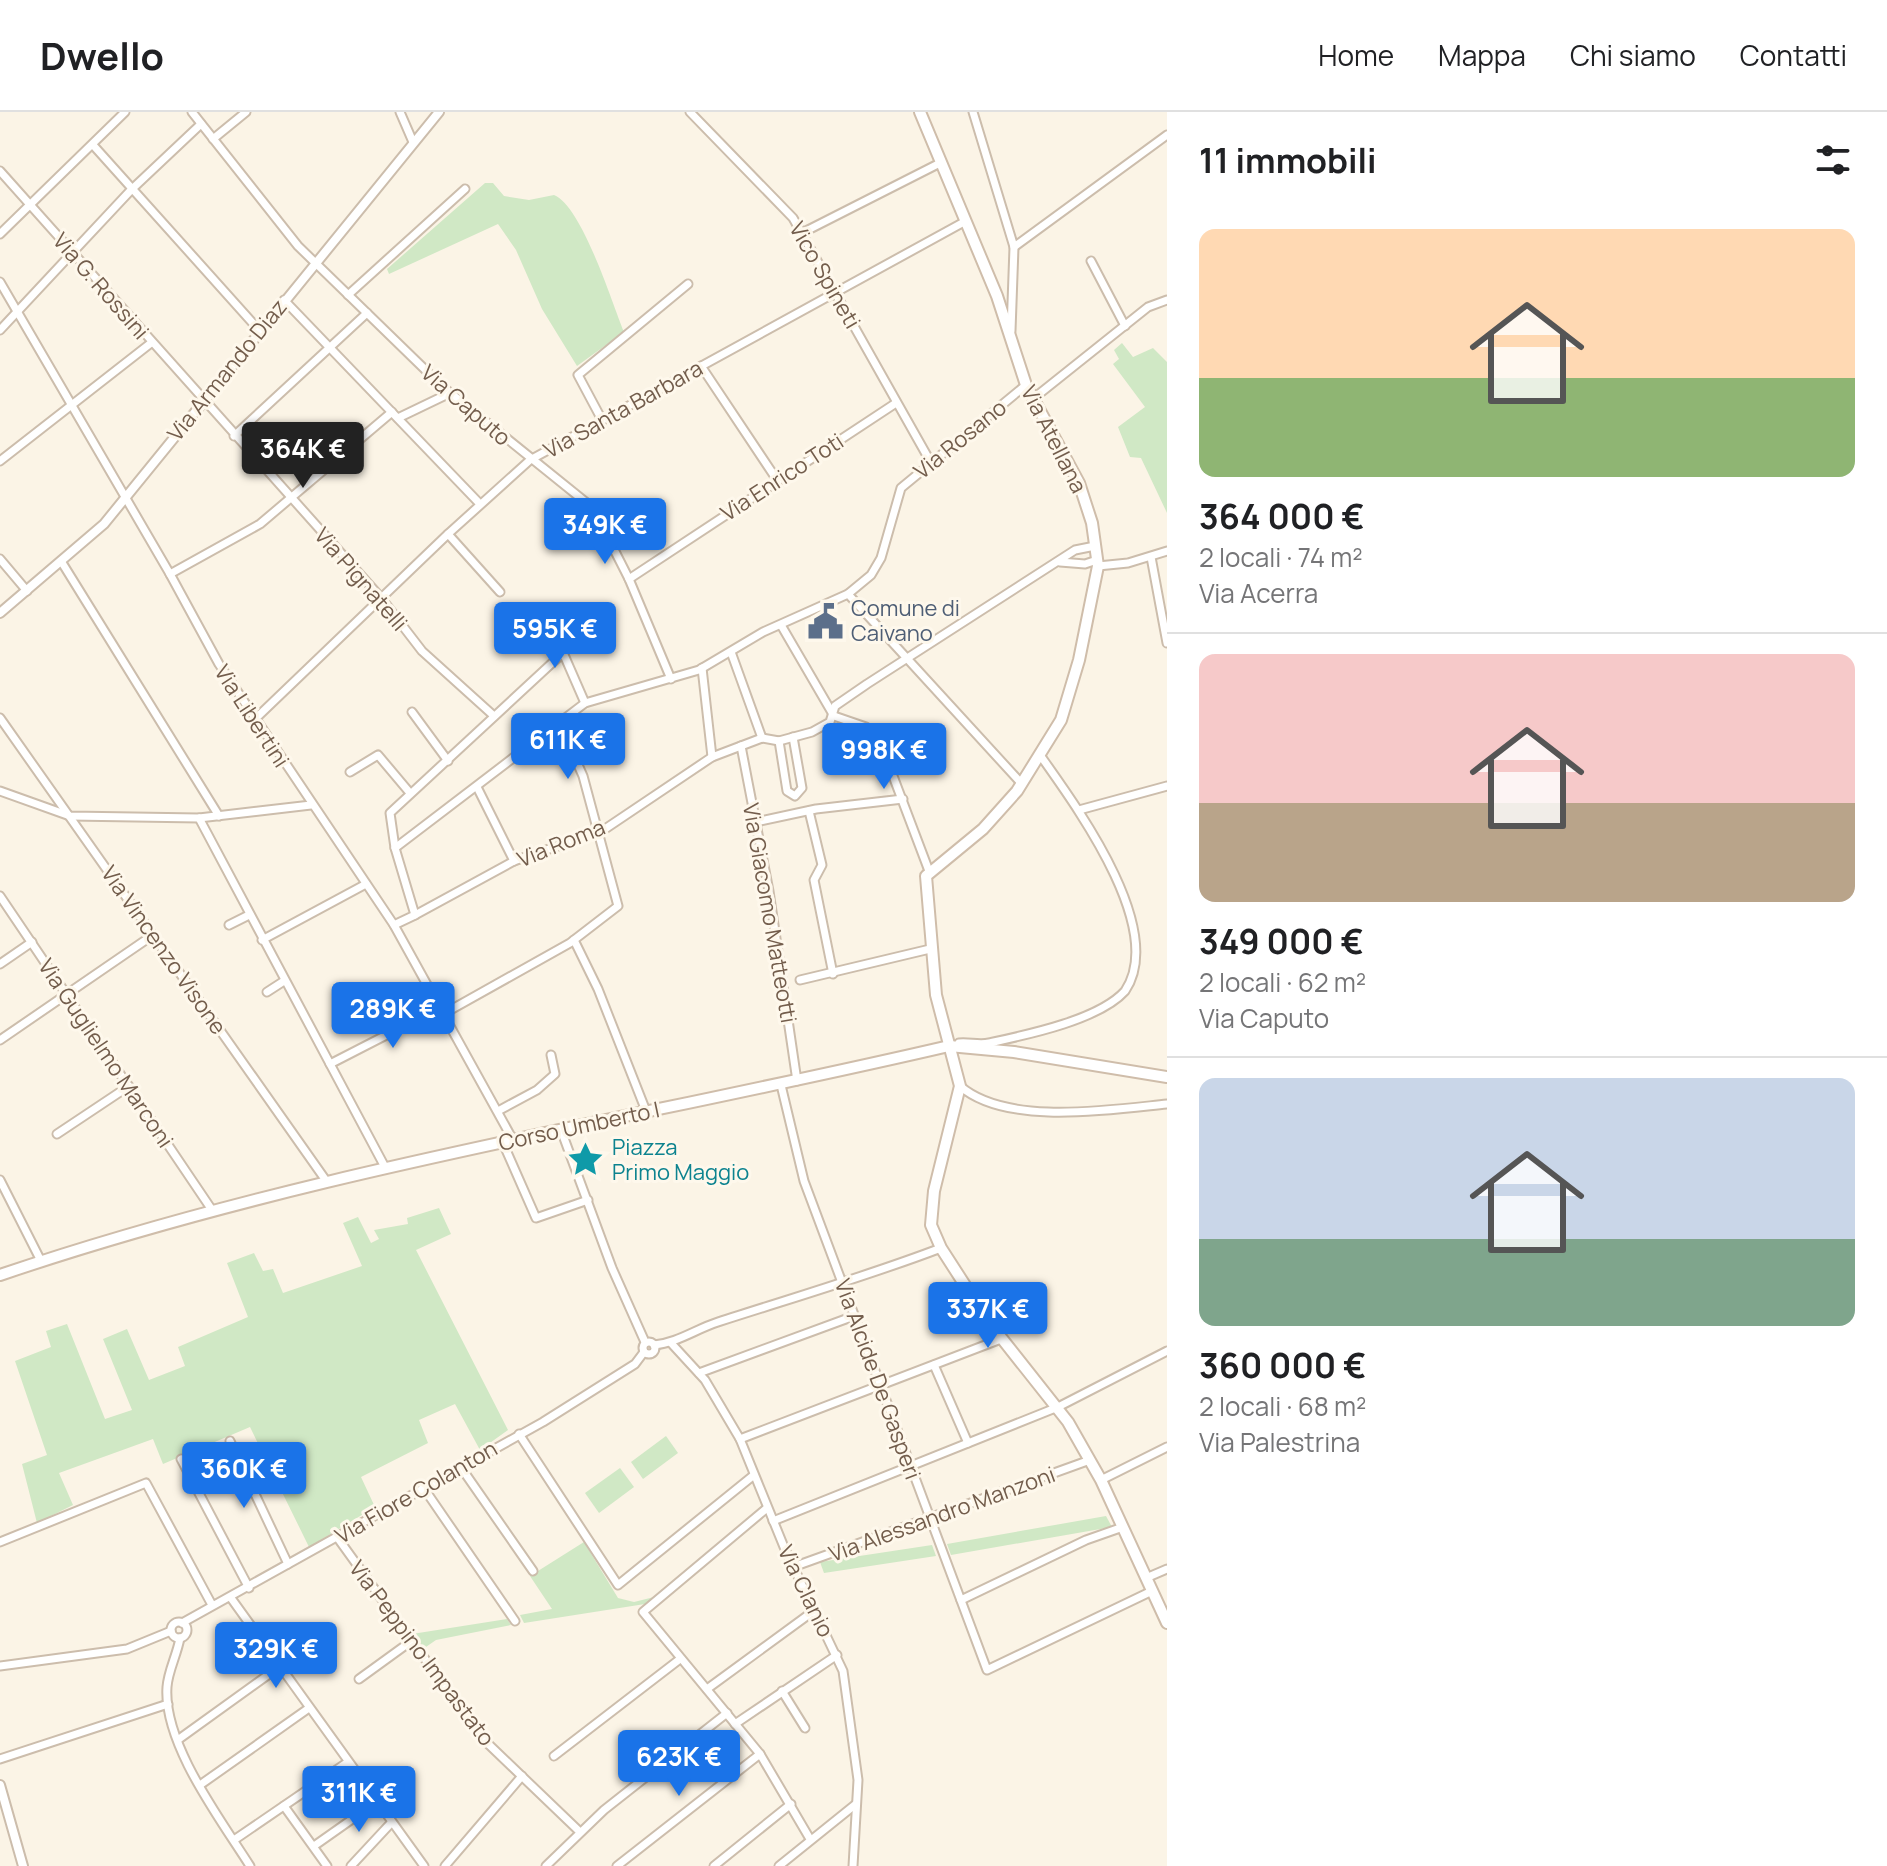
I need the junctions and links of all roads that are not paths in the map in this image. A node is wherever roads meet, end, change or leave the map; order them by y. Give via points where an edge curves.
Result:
1 (125, 112) edge
2 (192, 112) edge
3 (246, 112) edge
4 (400, 112) edge
5 (439, 112) edge
6 (690, 112) edge
7 (920, 112) edge
8 (973, 112) edge
9 (201, 124) junction
10 (1167, 135) edge
11 (213, 139) junction
12 (413, 142) junction
13 (93, 145) junction
14 (940, 163) junction
15 (0, 171) edge
16 (465, 189) dead end
17 (131, 190) junction
18 (30, 204) junction
19 (964, 222) junction
20 (802, 233) junction
21 (0, 234) edge
22 (1014, 247) junction
23 (73, 254) junction
24 (315, 260) junction
25 (1091, 261) dead end
26 (0, 282) edge
27 (688, 284) dead end
28 (836, 291) junction
29 (348, 295) junction
30 (284, 300) junction
31 (1167, 300) edge
32 (367, 313) junction
33 (16, 314) junction
34 (1125, 326) junction
35 (0, 330) edge
36 (259, 330) junction
37 (1011, 337) junction
38 (151, 343) junction
39 (330, 348) junction
40 (701, 366) junction
41 (1026, 385) junction
42 (450, 393) junction
43 (1034, 398) junction
44 (203, 401) junction
45 (896, 403) junction
46 (70, 405) junction
47 (395, 415) junction
48 (602, 420) junction
49 (234, 436) junction
50 (0, 447) edge
51 (3, 459) edge
52 (530, 460) junction
53 (930, 461) junction
54 (777, 480) junction
55 (124, 498) junction
56 (288, 498) junction
57 (480, 504) junction
58 (448, 534) junction
59 (1095, 546) junction
60 (1167, 551) edge
61 (1151, 557) junction
62 (0, 559) edge
63 (61, 561) junction
64 (1060, 562) junction
65 (1097, 563) junction
66 (170, 574) junction
67 (629, 579) junction
68 (27, 591) junction
69 (500, 592) dead end
70 (848, 594) junction
71 (382, 599) junction
72 (0, 613) edge
73 (551, 625) dead end
74 (781, 625) junction
75 (1167, 643) edge
76 (565, 651) junction
77 (731, 652) junction
78 (907, 658) junction
79 (702, 668) junction
80 (671, 679) junction
81 (585, 703) junction
82 (412, 712) dead end
83 (494, 716) junction
84 (834, 716) junction
85 (0, 718) edge
86 (253, 721) junction
87 (559, 722) junction
88 (793, 737) junction
89 (762, 738) junction
90 (779, 741) junction
91 (741, 746) junction
92 (1040, 755) junction
93 (712, 757) junction
94 (448, 761) junction
95 (350, 772) dead end
96 (1022, 784) junction
97 (1167, 786) edge
98 (477, 787) junction
99 (0, 791) edge
100 (410, 793) junction
101 (903, 799) junction
102 (311, 805) junction
103 (1079, 810) junction
104 (809, 811) junction
105 (70, 816) junction
106 (219, 816) junction
107 (199, 818) junction
108 (756, 822) junction
109 (598, 832) junction
110 (395, 848) junction
111 (514, 861) junction
112 (929, 871) junction
113 (366, 884) junction
114 (0, 896) edge
115 (249, 915) junction
116 (415, 915) junction
117 (229, 925) dead end
118 (394, 925) junction
119 (153, 935) junction
120 (262, 940) junction
121 (574, 940) junction
122 (32, 942) junction
123 (930, 949) junction
124 (0, 964) edge
125 (833, 974) junction
126 (284, 981) junction
127 (784, 983) junction
128 (267, 992) dead end
129 (67, 994) junction
130 (443, 1010) junction
131 (0, 1040) edge
132 (949, 1046) junction
133 (551, 1055) dead end
134 (330, 1064) junction
135 (1167, 1077) edge
136 (797, 1081) junction
137 (781, 1085) junction
138 (129, 1086) junction
139 (960, 1086) junction
140 (1167, 1104) edge
141 (498, 1111) junction
142 (646, 1111) junction
143 (561, 1130) junction
144 (57, 1134) dead end
145 (508, 1142) junction
146 (386, 1169) junction
147 (0, 1180) edge
148 (327, 1182) junction
149 (588, 1200) junction
150 (212, 1210) junction
151 (941, 1248) junction
152 (41, 1261) junction
153 (0, 1275) edge
154 (842, 1282) junction
155 (854, 1316) junction
156 (1001, 1339) junction
157 (645, 1342) junction
158 (671, 1343) junction
159 (654, 1345) junction
160 (1167, 1351) edge
161 (644, 1352) junction
162 (934, 1365) junction
163 (699, 1373) junction
164 (880, 1388) junction
165 (1058, 1407) junction
166 (519, 1434) junction
167 (740, 1439) junction
168 (230, 1441) dead end
169 (968, 1443) junction
170 (1167, 1447) edge
171 (181, 1459) dead end
172 (1090, 1460) junction
173 (909, 1464) junction
174 (460, 1466) junction
175 (754, 1475) junction
176 (1101, 1480) junction
177 (423, 1487) junction
178 (767, 1508) junction
179 (929, 1517) junction
180 (773, 1521) junction
181 (1123, 1527) junction
182 (337, 1537) junction
183 (0, 1542) edge
184 (288, 1564) junction
185 (793, 1567) junction
186 (1167, 1569) edge
187 (533, 1571) dead end
188 (1146, 1578) junction
189 (249, 1588) junction
190 (1152, 1591) junction
191 (231, 1598) junction
192 (961, 1600) junction
193 (212, 1605) junction
194 (815, 1610) junction
195 (515, 1621) dead end
196 (182, 1623) junction
197 (1167, 1623) edge
198 (171, 1631) junction
199 (180, 1638) junction
200 (410, 1642) junction
201 (837, 1655) junction
202 (680, 1659) junction
203 (0, 1666) edge
204 (279, 1667) junction
205 (359, 1679) dead end
206 (707, 1689) junction
207 (782, 1691) junction
208 (168, 1704) junction
209 (309, 1708) junction
210 (727, 1713) junction
211 (735, 1724) junction
212 (805, 1728) dead end
213 (179, 1739) junction
214 (760, 1754) junction
215 (554, 1756) dead end
216 (0, 1759) edge
217 (348, 1762) junction
218 (522, 1776) junction
219 (0, 1785) edge
220 (200, 1785) junction
221 (375, 1803) junction
222 (791, 1804) junction
223 (856, 1804) junction
224 (284, 1806) junction
225 (5, 1814) edge
226 (391, 1823) junction
227 (580, 1832) junction
228 (810, 1839) junction
229 (234, 1840) junction
230 (314, 1846) junction
231 (23, 1866) edge
232 (250, 1866) edge
233 (327, 1866) edge
234 (351, 1866) edge
235 (424, 1866) edge
236 (445, 1866) edge
237 (546, 1866) edge
238 (617, 1866) edge
239 (714, 1866) edge
240 (779, 1866) edge
241 (853, 1866) edge

1 - 13 street
2 - 9 street, Via Caputo
3 - 11 street
4 - 12 street
5 - 12 street, Via Armando Diaz
6 - 20 street, Vico Spineti via 782,204
7 - 14 main road, Via Atellana
8 - 22 street
9 - 11 street, Via Caputo
9 - 17 street
10 - 22 street
11 - 24 street, Via Caputo
12 - 24 street, Via Armando Diaz
13 - 17 street
13 - 18 street
14 - 19 main road, Via Atellana
14 - 20 street
15 - 18 street, Via G. Rossini
16 - 29 street
17 - 23 street
17 - 36 street
18 - 21 street
18 - 23 street, Via G. Rossini
19 - 28 street, Via Santa Barbara
19 - 37 main road, Via Atellana
20 - 28 street, Vico Spineti
22 - 37 street
23 - 33 street
23 - 38 street, Via G. Rossini
24 - 29 street, Via Caputo
24 - 30 street, Via Armando Diaz
25 - 34 street
26 - 33 street, Via Libertini
27 - 48 street via 578,375
28 - 40 street, Via Santa Barbara
28 - 45 street, Vico Spineti
29 - 32 street, Via Caputo
30 - 36 street, Via Armando Diaz
30 - 39 street
31 - 34 street via 1148,307
32 - 39 street
32 - 42 street, Via Caputo
33 - 35 street
33 - 46 street, Via Libertini
34 - 43 street
36 - 44 street, Via Armando Diaz
37 - 41 main road, Via Atellana
38 - 44 street, Via G. Rossini
38 - 46 street
39 - 47 street
39 - 49 street
40 - 48 street, Via Santa Barbara
40 - 54 street
41 - 43 main road, Via Atellana
41 - 53 street, Via Rosano
42 - 47 street
42 - 52 street, Via Caputo
43 - 59 main road, Via Atellana via 1079,483
44 - 49 street, Via Pignatelli
44 - 55 street, Via Armando Diaz
45 - 53 street, Vico Spineti
45 - 54 street, Via Enrico Toti
46 - 51 street
46 - 55 street, Via Libertini
47 - 56 street
47 - 57 street
48 - 52 street, Via Santa Barbara
49 - 56 street, Via Pignatelli
50 - 51 street
52 - 57 street, Via Santa Barbara
52 - 67 street, Via Caputo via 593,508
53 - 70 street, Via Rosano via 901,488 881,558 871,575
54 - 67 street, Via Enrico Toti
55 - 63 street, Via Armando Diaz via 104,524
55 - 66 street, Via Libertini
56 - 66 street via 260,524
56 - 71 street, Via Pignatelli
57 - 58 street, Via Santa Barbara
58 - 69 street
58 - 71 street, Via Santa Barbara
59 - 64 street via 1081,547
59 - 65 main road, Via Atellana
60 - 61 street
61 - 65 street
61 - 75 street
62 - 68 street
63 - 68 street, Via Armando Diaz
63 - 106 street
64 - 65 street
64 - 78 street
65 - 92 main road, Via Atellana via 1069,702
66 - 86 street, Via Libertini
67 - 80 street, Via Caputo
68 - 72 street, Via Armando Diaz
70 - 74 street, Via Rosano
70 - 78 street
71 - 83 street, Via Pignatelli via 422,651
71 - 86 street, Via Santa Barbara
73 - 76 street
74 - 77 street, Via Rosano
74 - 84 street
76 - 81 street
76 - 83 street
77 - 79 street, Via Rosano
77 - 89 street
78 - 84 street via 835,706
78 - 96 street
79 - 80 street, Via Rosano
79 - 93 street
80 - 81 street, Via Rosano
81 - 87 street, Via Rosano
82 - 94 street
83 - 94 street
84 - 88 street via 824,726
84 - 101 street via 874,732
85 - 105 street, Via Vincenzo Visone
86 - 102 street, Via Libertini
87 - 98 street, Via Rosano
87 - 109 street via 583,776
88 - 90 street
88 - 90 street via 802,788 795,796 786,789
89 - 90 street
89 - 91 street, Via Roma
91 - 93 street, Via Roma
91 - 108 street, Via Giacomo Matteotti
92 - 96 main road, Via Atellana
92 - 103 street
93 - 109 street, Via Roma
94 - 100 street
95 - 100 street via 378,755
96 - 112 main road, Via Atellana via 983,829
97 - 103 street
98 - 110 street, Via Rosano
98 - 111 street
99 - 105 street
100 - 110 street via 390,813
101 - 104 street
101 - 112 street
102 - 106 street
102 - 113 street, Via Libertini
103 - 132 street via 1121,877 1138,918 1141,948 1132,980 1111,1002 1069,1021 986,1044
104 - 108 street
104 - 125 street via 822,865 814,880
105 - 107 street
105 - 119 street, Via Vincenzo Visone
106 - 107 street
107 - 115 street
108 - 127 street, Via Giacomo Matteotti
109 - 111 street, Via Roma
109 - 121 street via 618,906
110 - 116 street
111 - 116 street, Via Roma
112 - 123 main road
113 - 118 street, Via Libertini
113 - 120 street
114 - 122 street, Via Guglielmo Marconi
115 - 117 street
115 - 120 street
116 - 118 street, Via Roma
118 - 130 street, Via Libertini
119 - 129 street
119 - 148 street, Via Vincenzo Visone
120 - 126 street
121 - 130 street
121 - 142 street
122 - 124 street
122 - 129 street, Via Guglielmo Marconi
123 - 125 street
123 - 132 main road
125 - 127 street
126 - 128 street
126 - 134 street
127 - 136 street, Via Giacomo Matteotti
129 - 131 street
129 - 138 street, Via Guglielmo Marconi
130 - 134 street
130 - 141 street, Via Libertini
132 - 135 main road, Corso Umberto I
132 - 136 main road, Corso Umberto I
132 - 139 main road
133 - 141 street via 555,1074
134 - 146 street
136 - 137 main road, Corso Umberto I
137 - 142 main road, Corso Umberto I
137 - 154 street, Via Alcide De Gasperi via 804,1181
138 - 144 street
138 - 150 street, Via Guglielmo Marconi
139 - 140 street via 975,1100 998,1107 1057,1111
139 - 151 main road via 930,1209
141 - 145 street, Via Libertini
142 - 143 main road, Corso Umberto I
143 - 145 main road, Corso Umberto I
143 - 149 street
145 - 146 main road, Corso Umberto I
145 - 149 street, Via Libertini via 536,1218
146 - 148 main road, Corso Umberto I
147 - 152 street
148 - 150 main road, Corso Umberto I
149 - 157 street
150 - 152 main road, Corso Umberto I
151 - 154 street
151 - 156 main road
152 - 153 main road, Corso Umberto I
154 - 155 street, Via Alcide De Gasperi
154 - 158 street via 702,1327
155 - 163 street
155 - 164 street, Via Alcide De Gasperi
156 - 162 street
156 - 165 main road
157 - 159 street
157 - 161 street
158 - 159 street
158 - 163 street, Via Clanio
159 - 161 street, Via Fiore Colanton via 651,1354
160 - 165 street
161 - 166 street, Via Fiore Colanton via 619,1375
162 - 164 street
162 - 169 street
163 - 167 street, Via Clanio
164 - 167 street
164 - 173 street, Via Alcide De Gasperi
165 - 169 street
165 - 172 main road
166 - 174 street, Via Fiore Colanton
166 - 175 street via 618,1585
167 - 175 street, Via Clanio
168 - 184 street
169 - 173 street
170 - 176 street
171 - 189 street
172 - 176 main road
172 - 179 street, Via Alessandro Manzoni
173 - 179 street, Via Alcide De Gasperi
173 - 180 street
174 - 177 street, Via Fiore Colanton
174 - 187 street
175 - 178 street, Via Clanio
176 - 181 main road
177 - 182 street, Via Fiore Colanton
177 - 195 street
178 - 180 street, Via Clanio
178 - 202 street via 643,1612
179 - 185 street, Via Alessandro Manzoni
179 - 192 street, Via Alcide De Gasperi
180 - 185 street, Via Clanio
181 - 188 main road
181 - 192 street
182 - 184 street, Via Fiore Colanton
182 - 200 street, Via Peppino Impastato
183 - 193 street via 146,1483
184 - 189 street, Via Fiore Colanton
185 - 194 street, Via Clanio
186 - 188 street
188 - 190 main road
189 - 191 street, Via Fiore Colanton
190 - 192 street, Via Alcide De Gasperi via 987,1670
190 - 197 main road
191 - 193 street, Via Fiore Colanton
191 - 204 street
193 - 196 street, Via Fiore Colanton
194 - 201 street, Via Clanio
194 - 206 street
196 - 198 street, Via Fiore Colanton
196 - 199 street via 187,1631
198 - 199 street
198 - 203 street, Via Fiore Colanton via 127,1649
199 - 208 street via 167,1686
200 - 205 street
200 - 218 street, Via Peppino Impastato via 482,1738
201 - 207 street
201 - 223 street, Via Clanio via 856,1750
202 - 206 street
202 - 215 street
204 - 209 street
204 - 213 street
206 - 210 street
207 - 211 street
207 - 212 street
208 - 213 street
208 - 216 street
209 - 217 street
209 - 220 street
210 - 211 street
210 - 227 street
211 - 214 street
213 - 220 street
214 - 222 street
214 - 238 street
217 - 221 street
217 - 224 street
218 - 227 street, Via Peppino Impastato
218 - 236 street
219 - 225 street
220 - 229 street
221 - 226 street
221 - 230 street
222 - 228 street
222 - 239 street
223 - 228 street
223 - 241 street, Via Clanio
224 - 229 street
224 - 230 street
225 - 231 street
226 - 234 street
226 - 235 street
227 - 237 street
228 - 240 street
229 - 232 street
230 - 233 street

